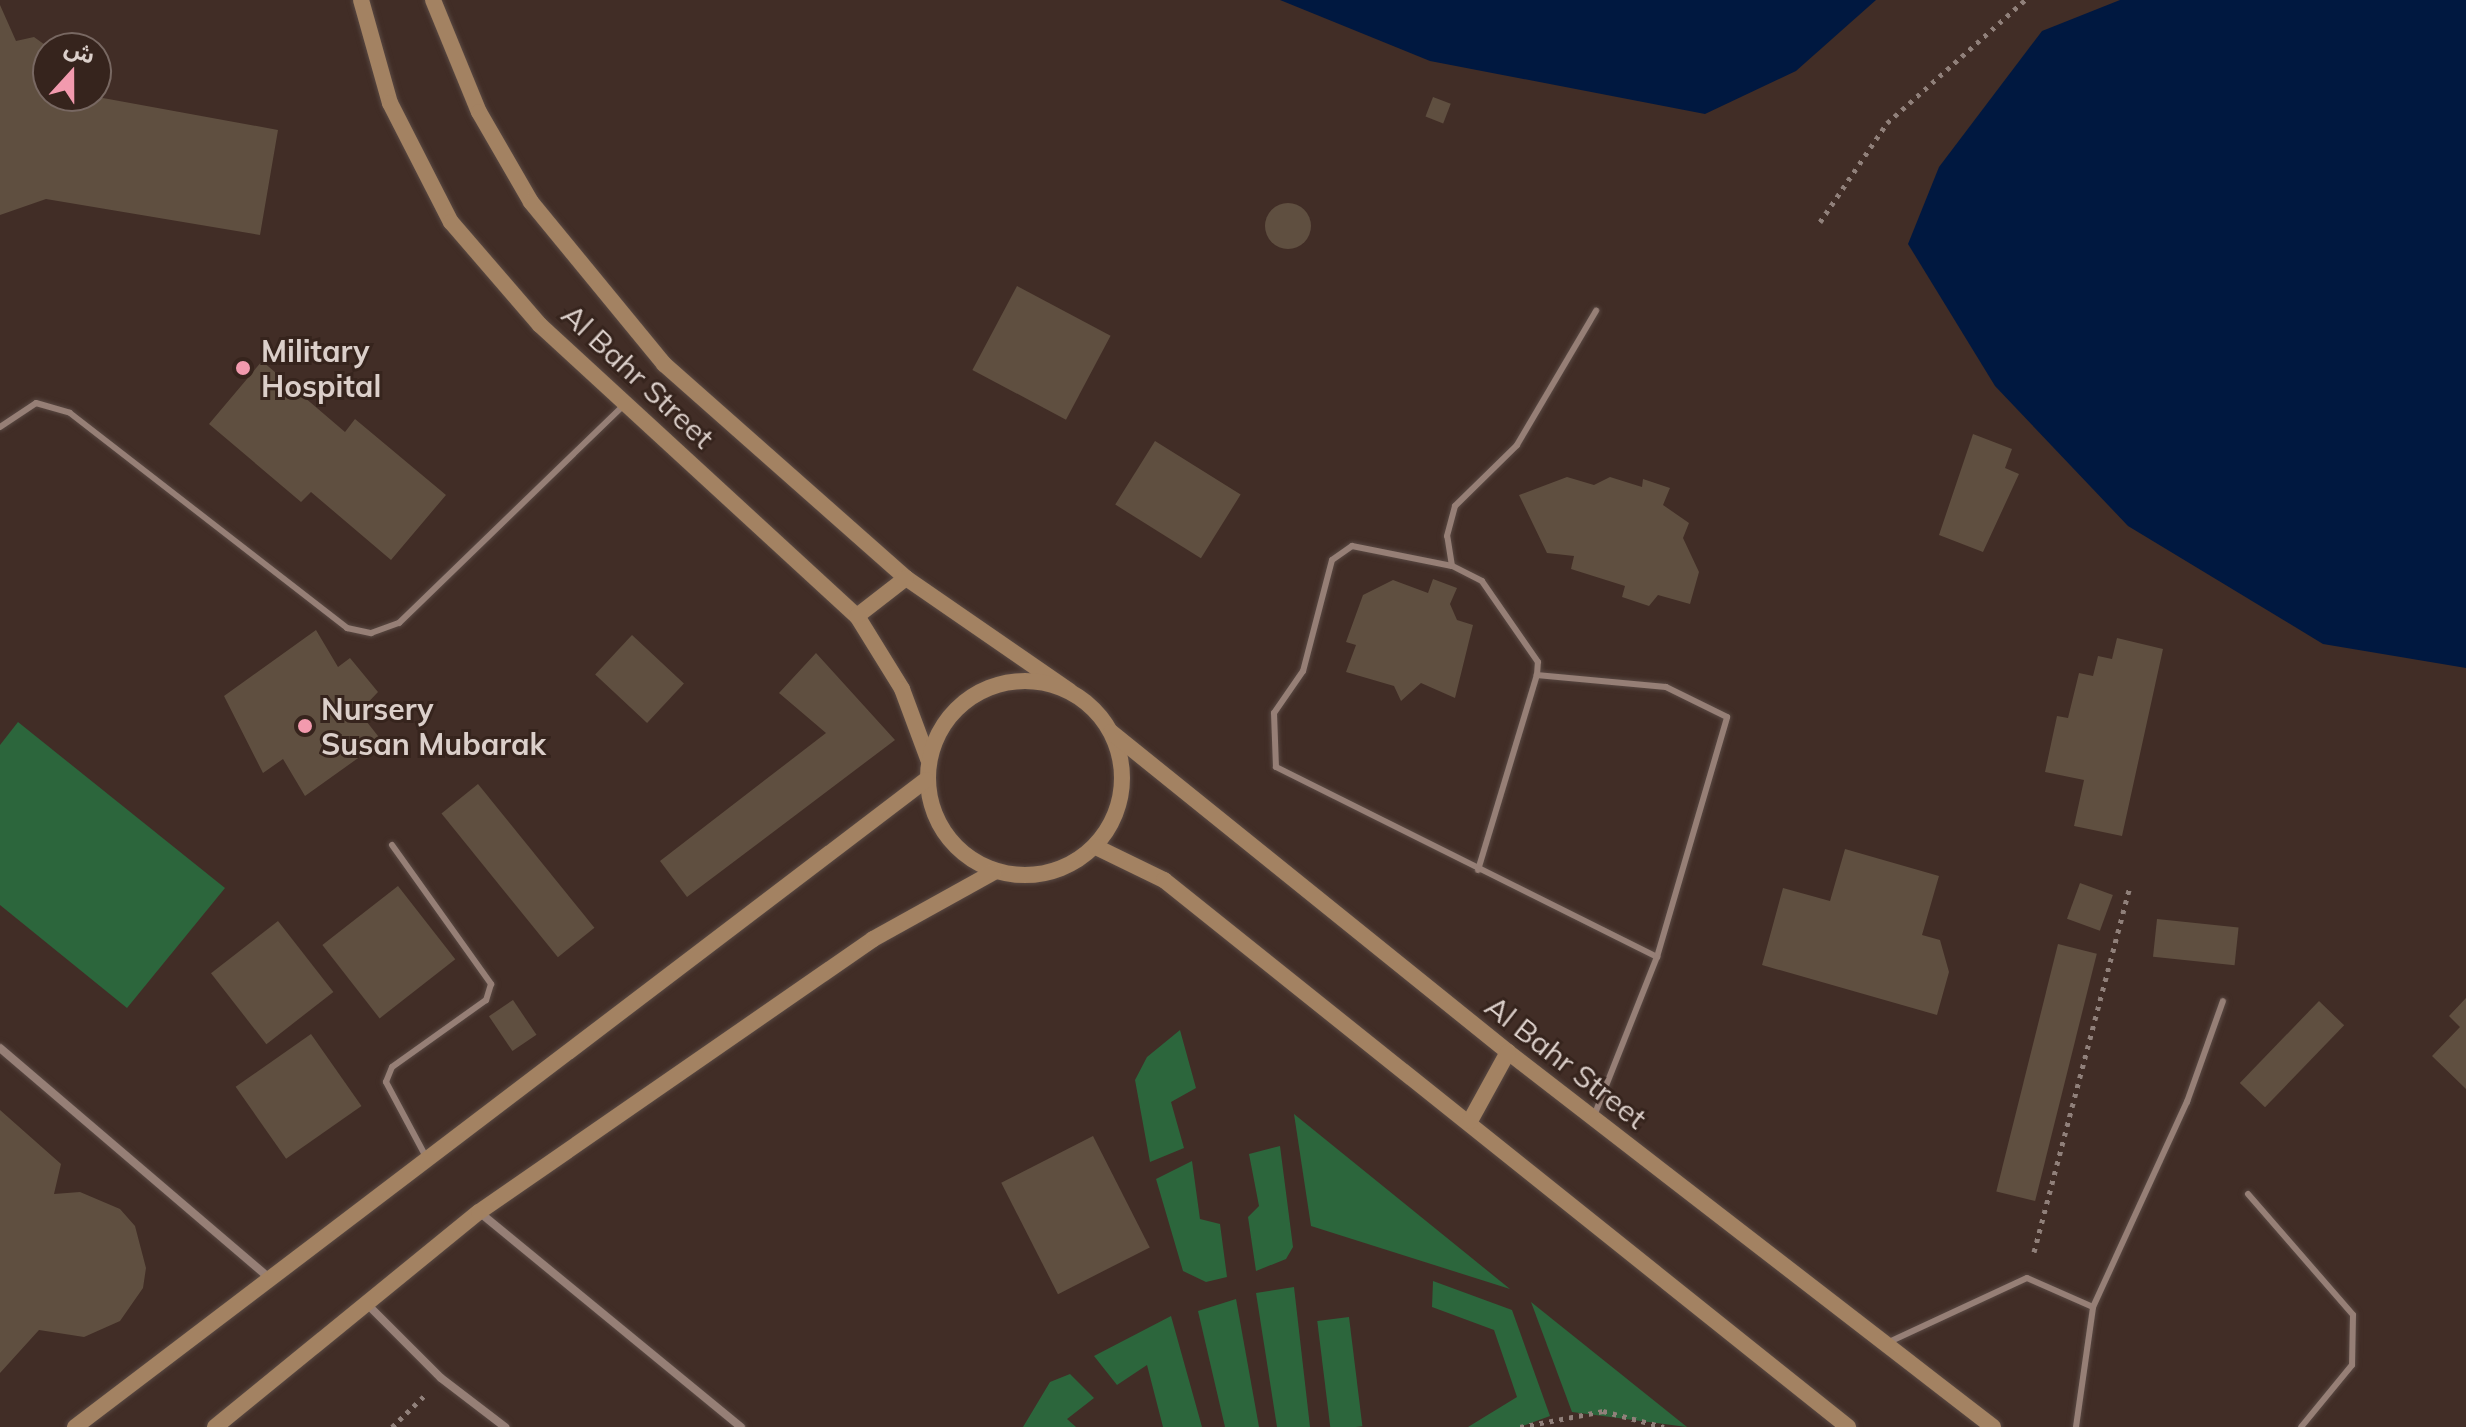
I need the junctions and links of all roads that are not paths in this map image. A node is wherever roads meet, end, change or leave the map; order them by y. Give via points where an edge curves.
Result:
1 (361, 0) edge
2 (433, 0) edge
3 (1596, 311) dead end
4 (625, 404) junction
5 (0, 427) edge
6 (1452, 566) junction
7 (906, 578) junction
8 (857, 616) junction
9 (1537, 675) junction
10 (1070, 691) junction
11 (1111, 732) junction
12 (928, 759) junction
13 (926, 780) junction
14 (392, 845) dead end
15 (1096, 847) junction
16 (1478, 870) junction
17 (994, 872) junction
18 (1657, 957) junction
19 (2223, 1001) dead end
20 (0, 1048) edge
21 (1508, 1052) junction
22 (1593, 1119) junction
23 (1470, 1121) junction
24 (429, 1162) junction
25 (2248, 1194) dead end
26 (479, 1212) junction
27 (270, 1279) junction
28 (368, 1305) junction
29 (2093, 1307) junction
30 (1886, 1344) junction
31 (75, 1427) edge
32 (215, 1427) edge
33 (505, 1427) edge
34 (741, 1427) edge
35 (1848, 1427) edge
36 (1993, 1427) edge
37 (2076, 1427) edge
38 (2301, 1427) edge

1 - 4 main road, Al Bahr Street via 390,103 451,222 492,275
2 - 7 main road, Al Bahr Street via 479,112 531,202 594,286 664,364
3 - 6 lane via 1517,445 1455,506 1447,536
4 - 5 lane via 399,623 371,633 347,628 70,413 36,403
4 - 8 main road, Al Bahr Street
6 - 9 lane via 1482,581 1538,662
6 - 16 lane via 1352,546 1332,560 1303,671 1274,713 1276,767
7 - 8 main road
7 - 10 main road, Al Bahr Street
8 - 12 main road, Al Bahr Street via 902,689
9 - 16 lane
9 - 18 lane via 1666,687 1727,717
10 - 11 main road
10 - 12 main road via 1026,680 982,690 946,718
11 - 15 main road via 1123,771 1117,811
11 - 21 main road, Al Bahr Street
12 - 13 main road
13 - 17 main road via 935,819 959,851
13 - 24 main road
14 - 24 lane via 491,984 486,1000 392,1067 386,1082
15 - 17 main road via 1066,868 1030,876
15 - 23 main road via 1164,880
16 - 18 lane
17 - 26 main road via 873,939
18 - 22 lane
19 - 29 lane via 2187,1102
20 - 27 street
21 - 22 main road, Al Bahr Street
21 - 23 main road
22 - 30 main road, Al Bahr Street
23 - 35 main road
24 - 27 main road
25 - 38 lane via 2353,1315 2352,1365
26 - 28 main road
26 - 34 street
27 - 31 main road
28 - 32 main road
28 - 33 street via 441,1378
29 - 30 lane via 2027,1278
29 - 37 lane
30 - 36 main road, Al Bahr Street

